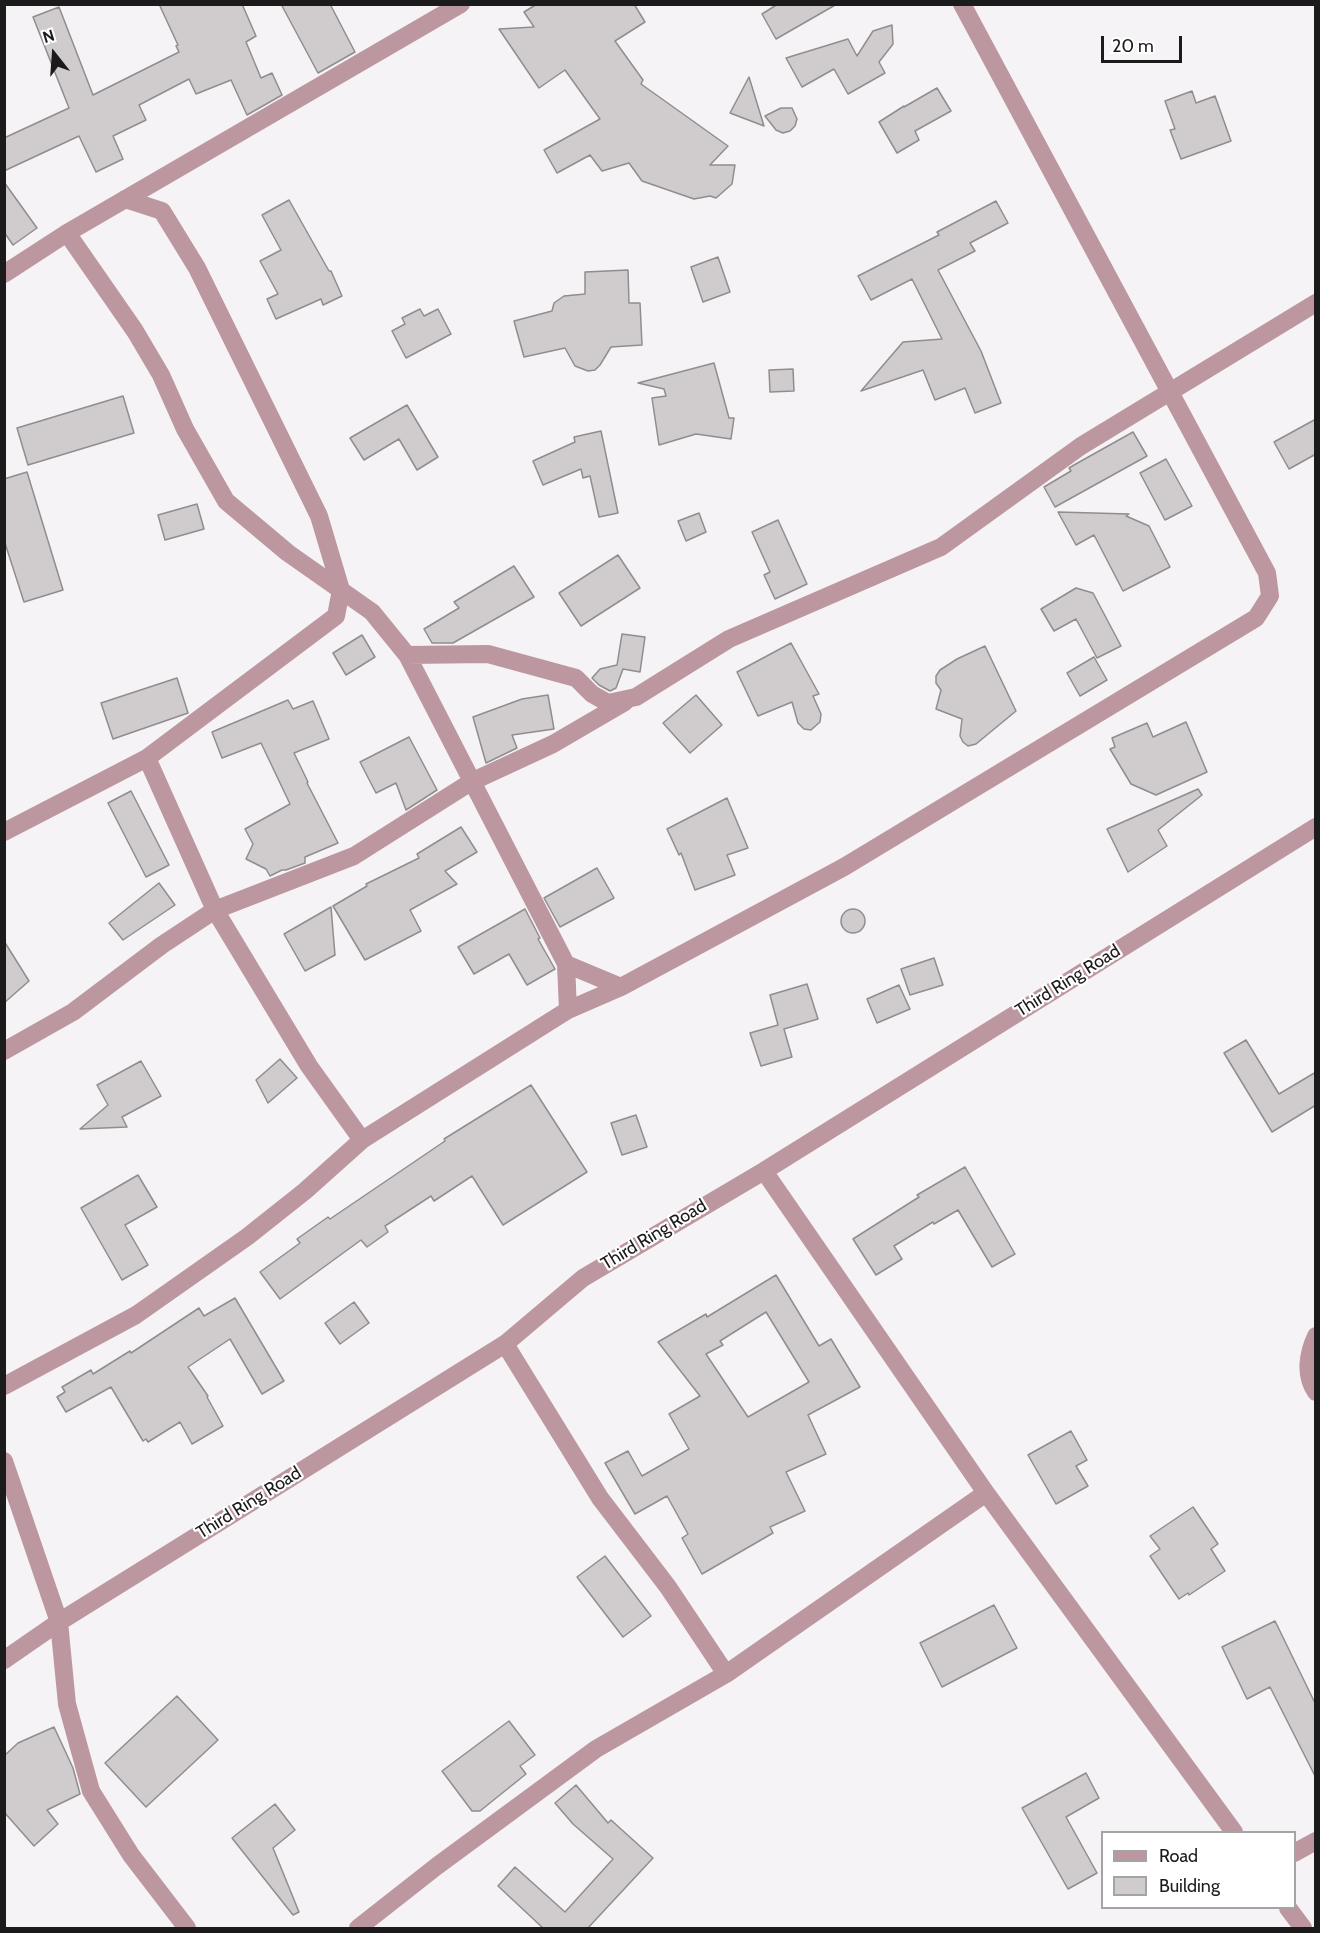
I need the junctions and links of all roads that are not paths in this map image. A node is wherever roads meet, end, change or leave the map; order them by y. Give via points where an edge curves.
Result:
1 (461, 4) edge
2 (962, 4) edge
3 (125, 199) junction
4 (67, 233) junction
5 (4, 274) edge
6 (1316, 303) edge
7 (1168, 391) junction
8 (341, 590) junction
9 (407, 655) junction
10 (636, 696) junction
11 (147, 758) junction
12 (471, 782) junction
13 (1316, 827) edge
14 (4, 832) edge
15 (215, 910) junction
16 (566, 964) junction
17 (621, 987) junction
18 (568, 1010) junction
19 (4, 1051) edge
20 (362, 1140) junction
21 (764, 1171) junction
22 (1316, 1336) edge
23 (505, 1344) junction
24 (4, 1386) edge
25 (1316, 1392) edge
26 (4, 1461) edge
27 (986, 1492) junction
28 (59, 1622) junction
29 (4, 1660) edge
30 (726, 1674) junction
31 (1233, 1831) edge
32 (1316, 1841) edge
33 (1296, 1851) edge
34 (1289, 1909) edge
35 (187, 1929) edge
36 (358, 1929) edge
37 (1303, 1929) edge

1 - 3 street
2 - 7 street
3 - 4 street
3 - 8 street via 162,211 197,268 319,516
4 - 5 street
4 - 8 street via 161,375 185,429 226,501 288,553
6 - 7 street
7 - 10 street via 1081,446 941,547 729,639
7 - 17 street via 1267,573 1270,596 1256,618 844,867
8 - 9 street via 372,612
8 - 11 street via 336,616
9 - 10 street via 488,654 576,678 608,703
9 - 12 street
10 - 12 street via 553,744
11 - 14 street
11 - 15 street
12 - 15 street via 354,856
12 - 16 street
13 - 21 street, Third Ring Road
15 - 19 street via 73,1012
15 - 20 street via 309,1066
16 - 17 street
16 - 18 street
17 - 18 street
18 - 20 street
20 - 24 street via 247,1237 154,1303
21 - 23 street, Third Ring Road via 583,1278
21 - 27 street
22 - 25 street via 1307,1358 1311,1386
23 - 28 street, Third Ring Road
23 - 30 street via 600,1498 668,1587
26 - 28 street
27 - 30 street
27 - 31 street
28 - 29 street, Third Ring Road
28 - 35 street via 67,1704 91,1791 131,1855
30 - 36 street via 596,1749
32 - 33 street
34 - 37 street

